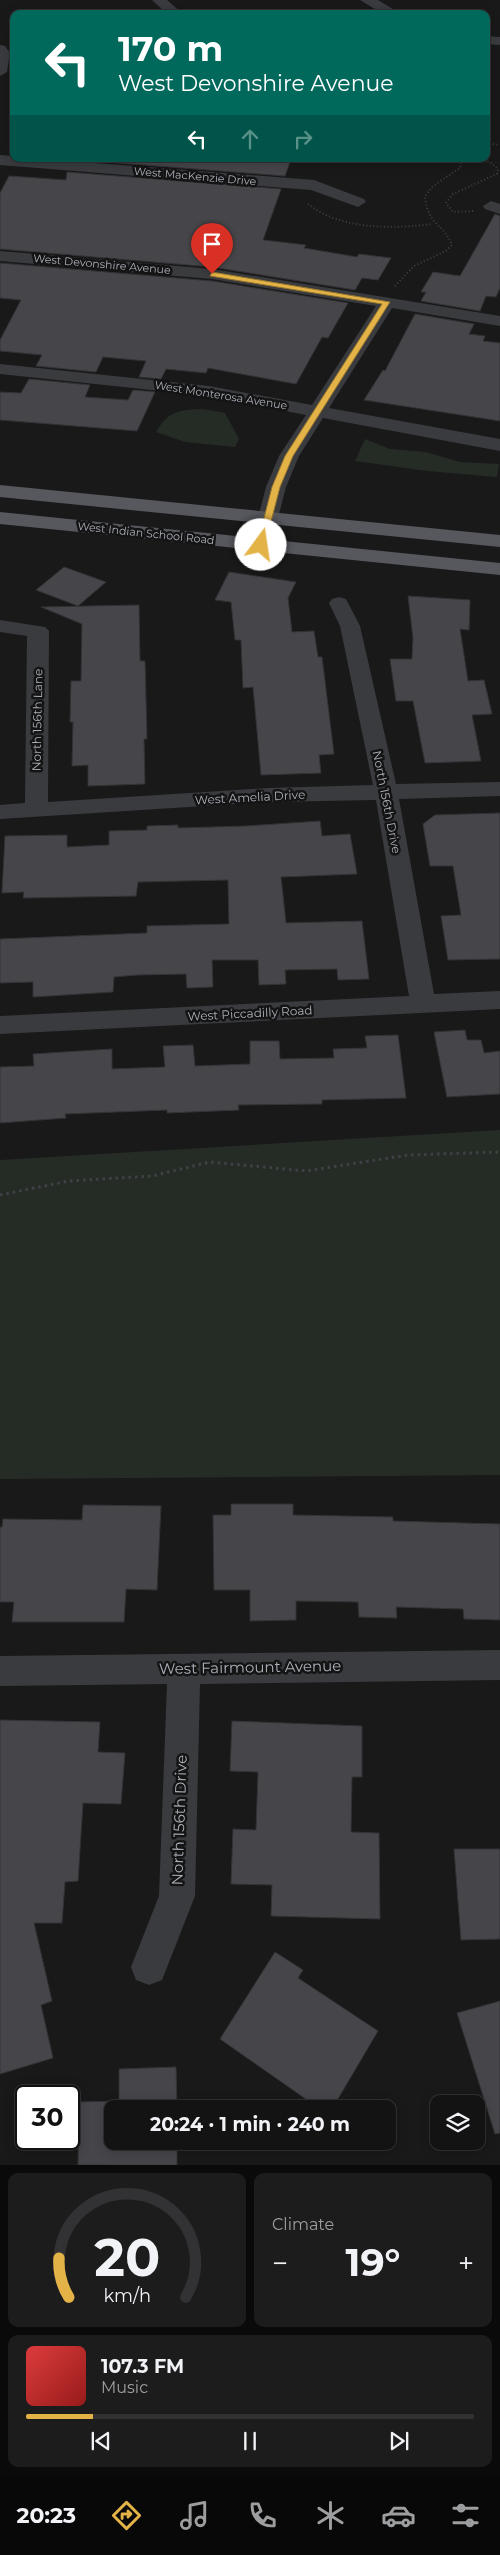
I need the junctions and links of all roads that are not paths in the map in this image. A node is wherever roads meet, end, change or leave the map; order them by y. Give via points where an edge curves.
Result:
1 (159, 0) edge
2 (367, 0) edge
3 (171, 10) edge
4 (386, 10) edge
5 (0, 49) edge
6 (5, 71) edge
7 (25, 162) edge
8 (358, 202) dead end
9 (0, 256) edge
10 (387, 302) junction
11 (500, 321) edge
12 (0, 369) edge
13 (317, 411) junction
14 (500, 445) edge
15 (0, 491) edge
16 (0, 518) edge
17 (268, 518) junction
18 (500, 541) edge
19 (261, 545) junction
20 (500, 569) edge
21 (339, 603) dead end
22 (0, 626) edge
23 (38, 631) joint
24 (500, 789) edge
25 (386, 792) junction
26 (36, 809) junction
27 (0, 812) edge
28 (500, 1000) edge
29 (423, 1005) junction
30 (0, 1025) edge
31 (500, 1665) edge
32 (184, 1667) junction
33 (0, 1671) edge
34 (149, 1967) dead end

1 - 3 street
2 - 4 street
5 - 6 street
7 - 8 street, West MacKenzie Drive via 314,185
9 - 10 street, West Devonshire Avenue via 212,274
10 - 11 street, West Devonshire Avenue
10 - 13 street
12 - 13 street, West Monterosa Avenue via 174,386
13 - 14 street, West Monterosa Avenue
13 - 17 street via 285,464
15 - 17 main road
16 - 19 main road, West Indian School Road
17 - 18 main road
17 - 19 street
19 - 20 main road, West Indian School Road
21 - 25 street, North 156th Drive via 350,626
22 - 23 street
23 - 26 street, North 156th Lane
24 - 25 street, West Amelia Drive
25 - 26 street, West Amelia Drive via 269,795
25 - 29 street, North 156th Drive
26 - 27 street, West Amelia Drive
28 - 29 street, West Piccadilly Road
29 - 30 street, West Piccadilly Road
31 - 32 street, West Fairmount Avenue
32 - 33 street, West Fairmount Avenue
32 - 34 street, North 156th Drive via 177,1896

